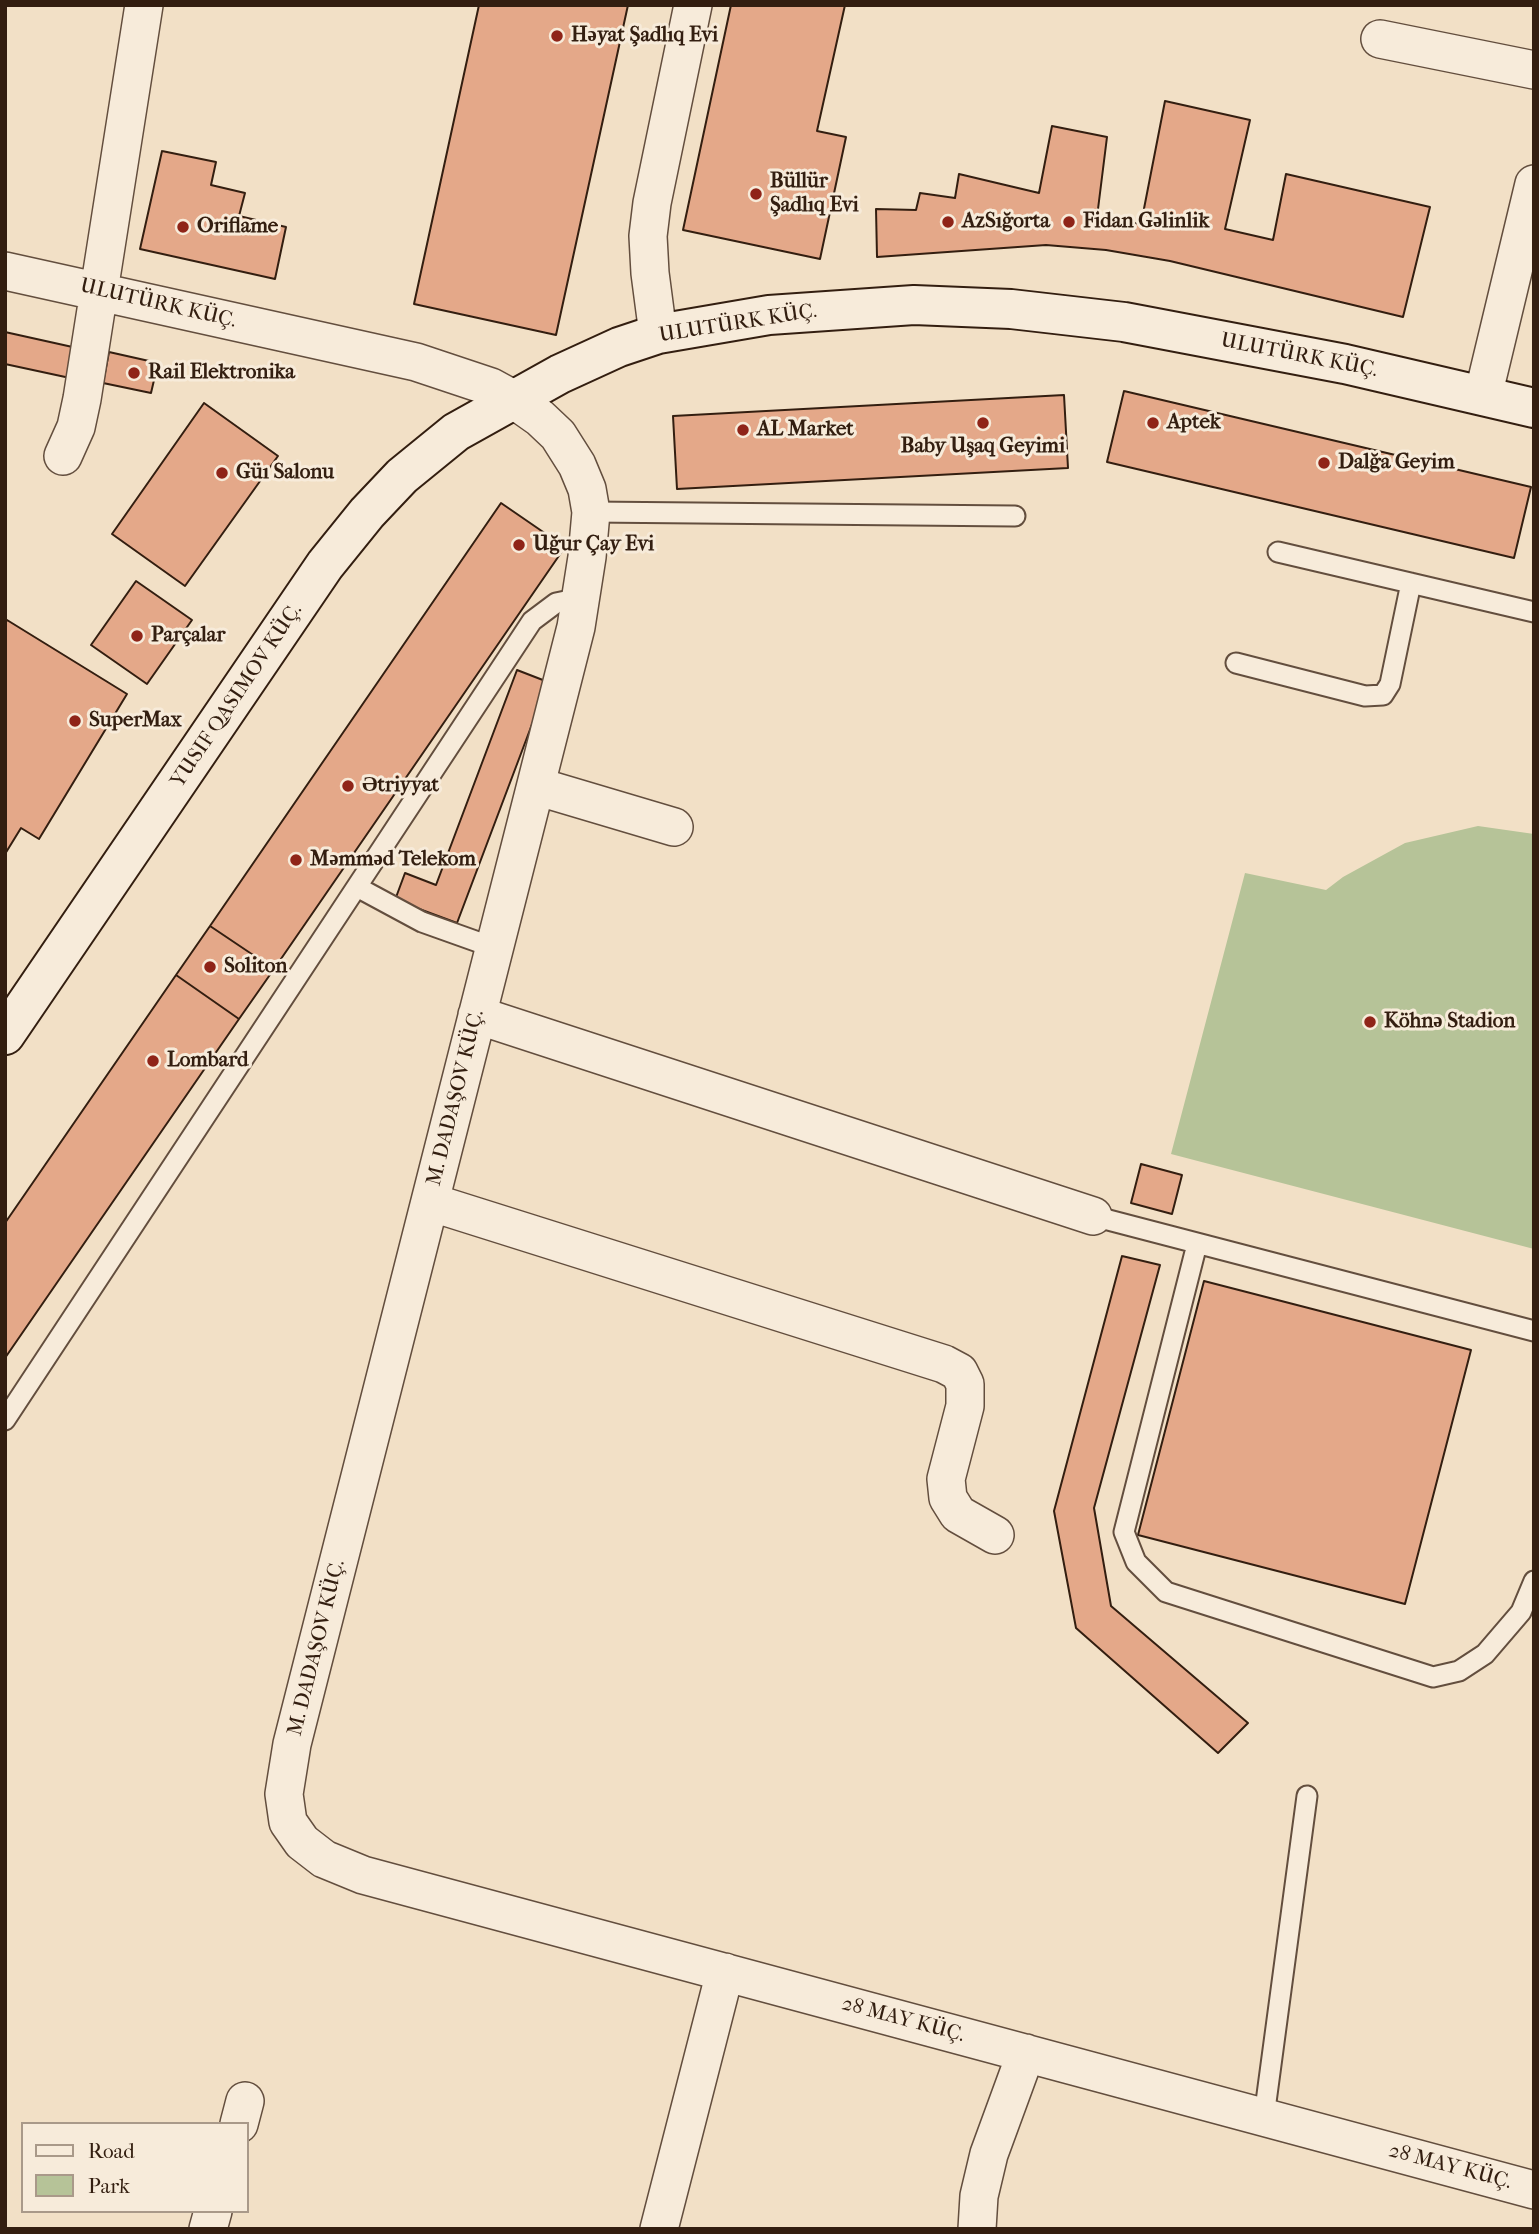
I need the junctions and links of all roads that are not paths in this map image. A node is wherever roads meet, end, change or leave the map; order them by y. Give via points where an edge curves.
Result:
1 (144, 5) edge
2 (693, 5) edge
3 (1380, 39) dead end
4 (1534, 71) edge
5 (1534, 184) edge
6 (5, 271) edge
7 (99, 291) junction
8 (658, 334) junction
9 (1483, 396) junction
10 (513, 399) junction
11 (1534, 408) edge
12 (63, 456) dead end
13 (590, 513) junction
14 (1015, 516) dead end
15 (1278, 552) dead end
16 (1411, 583) junction
17 (580, 598) junction
18 (1534, 612) edge
19 (1236, 663) dead end
20 (536, 786) junction
21 (674, 827) dead end
22 (356, 887) junction
23 (495, 948) junction
24 (477, 1015) junction
25 (5, 1035) edge
26 (430, 1202) junction
27 (1093, 1216) joint
28 (1197, 1244) junction
29 (1534, 1331) edge
30 (5, 1420) edge
31 (995, 1535) dead end
32 (1534, 1581) edge
33 (1307, 1796) dead end
34 (288, 1822) joint
35 (725, 1972) junction
36 (1026, 2053) junction
37 (1264, 2117) junction
38 (1534, 2190) edge
39 (659, 2229) edge
40 (976, 2229) edge

1 - 7 street
2 - 8 street via 648,236
3 - 4 street
5 - 9 street
6 - 7 street, ULUTÜRK KÜÇ.
7 - 10 street, ULUTÜRK KÜÇ. via 416,362
7 - 12 street via 76,427
8 - 9 street, ULUTÜRK KÜÇ. via 782,314 914,304 1011,309 1125,322
8 - 10 street, ULUTÜRK KÜÇ. via 560,373
9 - 11 street, ULUTÜRK KÜÇ.
10 - 13 street, M. DADAŞOV KÜÇ. via 558,435 578,465
10 - 25 street via 456,432 402,476 367,513 326,565
13 - 14 lane
13 - 17 street, M. DADAŞOV KÜÇ.
15 - 16 lane
16 - 18 lane
16 - 19 lane via 1390,684 1383,695 1365,696
17 - 20 street, M. DADAŞOV KÜÇ.
17 - 22 lane via 555,603 532,621
20 - 21 street
20 - 23 street, M. DADAŞOV KÜÇ.
22 - 23 lane via 422,922
22 - 30 lane
23 - 24 street, M. DADAŞOV KÜÇ.
24 - 26 street, M. DADAŞOV KÜÇ.
24 - 27 street
26 - 31 street via 959,1372 965,1384 965,1406 946,1479 948,1498 958,1514
26 - 34 street, M. DADAŞOV KÜÇ. via 292,1744 284,1794
27 - 28 lane
28 - 29 lane
28 - 32 lane via 1124,1532 1136,1562 1166,1592 1433,1677 1459,1671 1485,1654 1521,1612
33 - 37 lane
34 - 35 street, 28 MAY KÜÇ. via 302,1842 324,1859 363,1875
35 - 36 street, 28 MAY KÜÇ.
35 - 39 street
36 - 37 street, 28 MAY KÜÇ.
36 - 40 street via 989,2154
37 - 38 street, 28 MAY KÜÇ.

